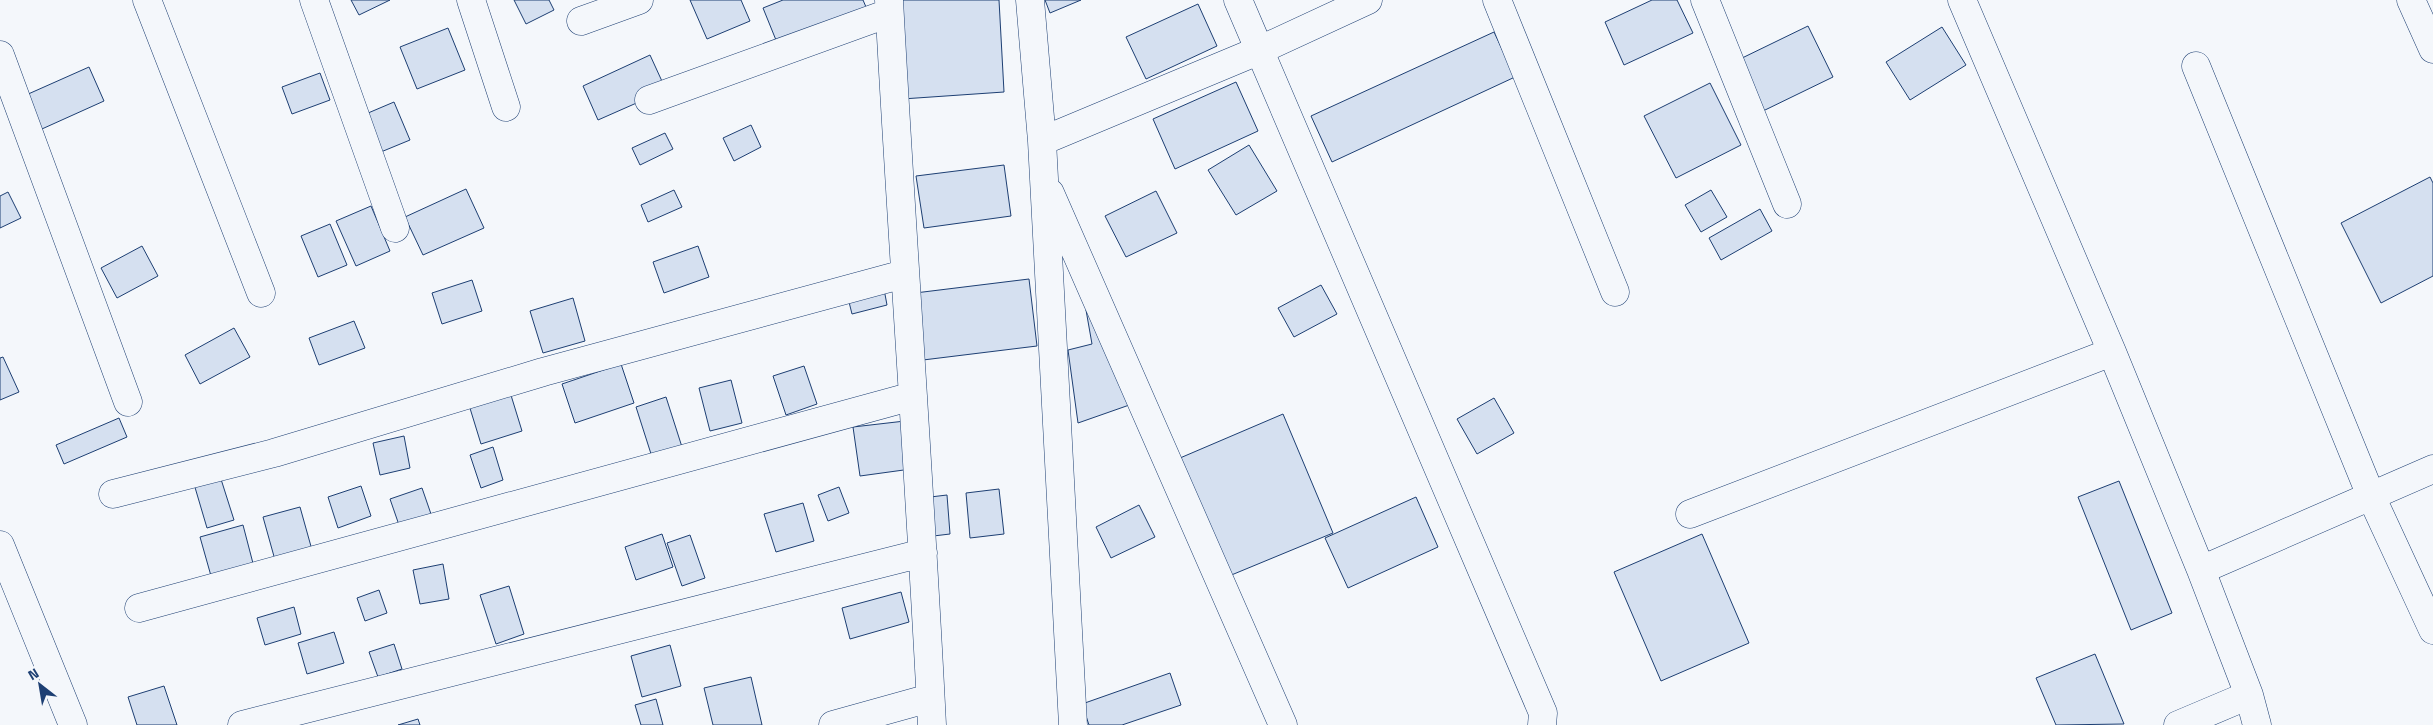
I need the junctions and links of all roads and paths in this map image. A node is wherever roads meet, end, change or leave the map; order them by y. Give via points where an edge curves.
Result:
1 (147, 0) edge
2 (314, 0) edge
3 (471, 0) edge
4 (639, 0) edge
5 (1030, 0) edge
6 (1238, 0) edge
7 (1368, 0) edge
8 (1497, 0) edge
9 (1705, 0) edge
10 (1962, 0) edge
11 (2411, 0) edge
12 (889, 6) edge
13 (581, 21) dead end
14 (2433, 49) edge
15 (1260, 50) junction
16 (0, 56) edge
17 (2196, 66) dead end
18 (649, 100) dead end
19 (506, 107) dead end
20 (1042, 141) junction
21 (1043, 178) junction
22 (1787, 204) dead end
23 (395, 228) dead end
24 (904, 274) junction
25 (1615, 292) dead end
26 (261, 293) dead end
27 (2112, 352) junction
28 (912, 396) junction
29 (128, 402) dead end
30 (2433, 469) edge
31 (113, 494) dead end
32 (2371, 496) junction
33 (1690, 514) dead end
34 (0, 545) edge
35 (923, 553) junction
36 (2201, 570) junction
37 (139, 608) dead end
38 (2433, 630) edge
39 (2249, 695) junction
40 (931, 712) edge
41 (73, 725) edge
42 (242, 725) edge
43 (833, 725) edge
44 (1073, 725) edge
45 (1283, 725) edge
46 (1542, 725) edge
47 (2178, 725) edge
48 (2257, 725) edge

1 - 26 street
2 - 23 street
3 - 19 street
4 - 13 street
5 - 20 street
6 - 15 street
7 - 15 street
8 - 25 street
9 - 22 street
10 - 27 street
11 - 14 street
12 - 18 street
12 - 24 street
15 - 20 street
15 - 46 street via 1543,713
16 - 29 street
17 - 32 street
20 - 21 street
21 - 44 street
21 - 45 street
24 - 28 street
24 - 31 street via 543,372 274,453
27 - 33 street
27 - 36 street
28 - 35 street
28 - 37 street
30 - 32 street
32 - 36 street
32 - 38 street
34 - 41 street
35 - 40 street
35 - 42 street
36 - 39 street
39 - 47 street
39 - 48 street
40 - 43 street

